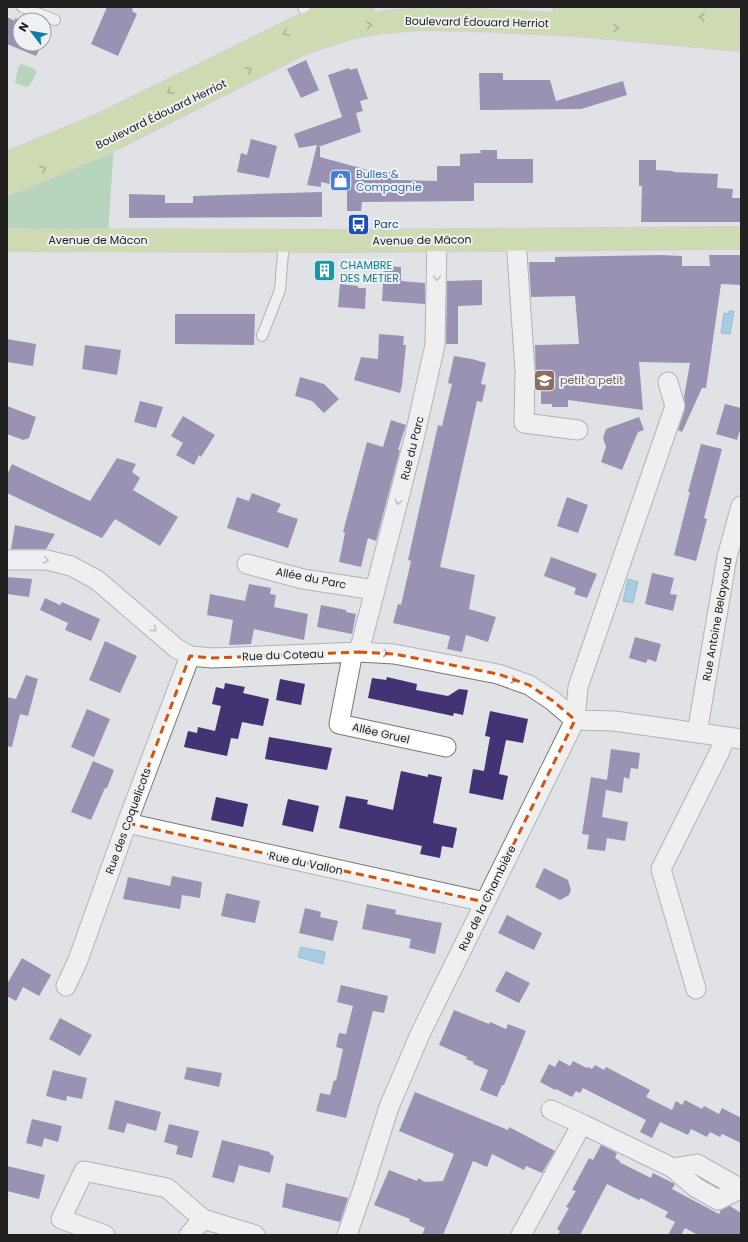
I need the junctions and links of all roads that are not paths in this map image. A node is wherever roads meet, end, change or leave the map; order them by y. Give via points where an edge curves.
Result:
1 (22, 7) edge
2 (363, 7) edge
3 (564, 7) edge
4 (307, 14) edge
5 (55, 20) dead end
6 (741, 21) edge
7 (741, 40) edge
8 (7, 163) edge
9 (7, 184) edge
10 (741, 238) edge
11 (437, 239) junction
12 (516, 239) junction
13 (7, 240) edge
14 (284, 240) junction
15 (262, 336) dead end
16 (668, 382) dead end
17 (578, 430) dead end
18 (741, 506) edge
19 (734, 558) edge
20 (7, 560) edge
21 (247, 564) dead end
22 (375, 590) junction
23 (356, 652) junction
24 (190, 656) junction
25 (575, 720) junction
26 (698, 733) junction
27 (733, 738) edge
28 (446, 747) dead end
29 (127, 823) junction
30 (485, 902) junction
31 (66, 986) dead end
32 (696, 989) dead end
33 (551, 1110) dead end
34 (582, 1124) junction
35 (741, 1189) edge
36 (203, 1219) junction
37 (105, 1235) edge
38 (189, 1235) edge
39 (255, 1235) edge
40 (347, 1235) edge
41 (521, 1235) edge

1 - 5 lane
2 - 4 main road, Boulevard Édouard Herriot
6 -> 3 main road
4 -> 8 main road, Boulevard Édouard Herriot via 102,124
9 -> 7 main road, Boulevard Édouard Herriot via 99,146 303,43 349,28 420,19 475,20 577,25
10 - 12 main road, Avenue de Mâcon
11 - 12 main road, Avenue de Mâcon
11 - 14 main road, Avenue de Mâcon
11 -> 22 street, Rue du Parc via 435,345
12 - 17 street via 525,371 524,423
13 - 14 main road, Avenue de Mâcon
14 - 15 lane via 280,290
16 - 25 street via 675,406 578,688
18 - 19 street, Rue Antoine Belaysoud
19 - 26 street, Rue Antoine Belaysoud
20 -> 24 street, Rue du Coteau via 47,560 71,566 97,580 176,648
21 - 22 street, Allée du Parc via 303,579
22 - 23 street, Rue du Parc
23 - 24 street, Rue du Coteau via 212,658
23 -> 25 street, Rue du Coteau via 394,654 498,674 529,685
23 - 28 street, Allée Gruel via 339,724
24 - 29 street, Rue des Coquelicots
25 - 26 street via 614,721
25 - 30 street, Rue de la Chambière
26 - 27 street
27 - 32 street via 720,751 661,869
29 - 30 street, Rue du Vallon
29 - 31 street, Rue des Coquelicots via 78,960
30 - 40 street, Rue de la Chambière via 421,1032 389,1107
33 - 34 street
34 - 35 street via 673,1168 718,1200
34 - 41 street
36 - 37 street via 167,1188 84,1171 61,1219
36 - 38 street
36 - 39 street

